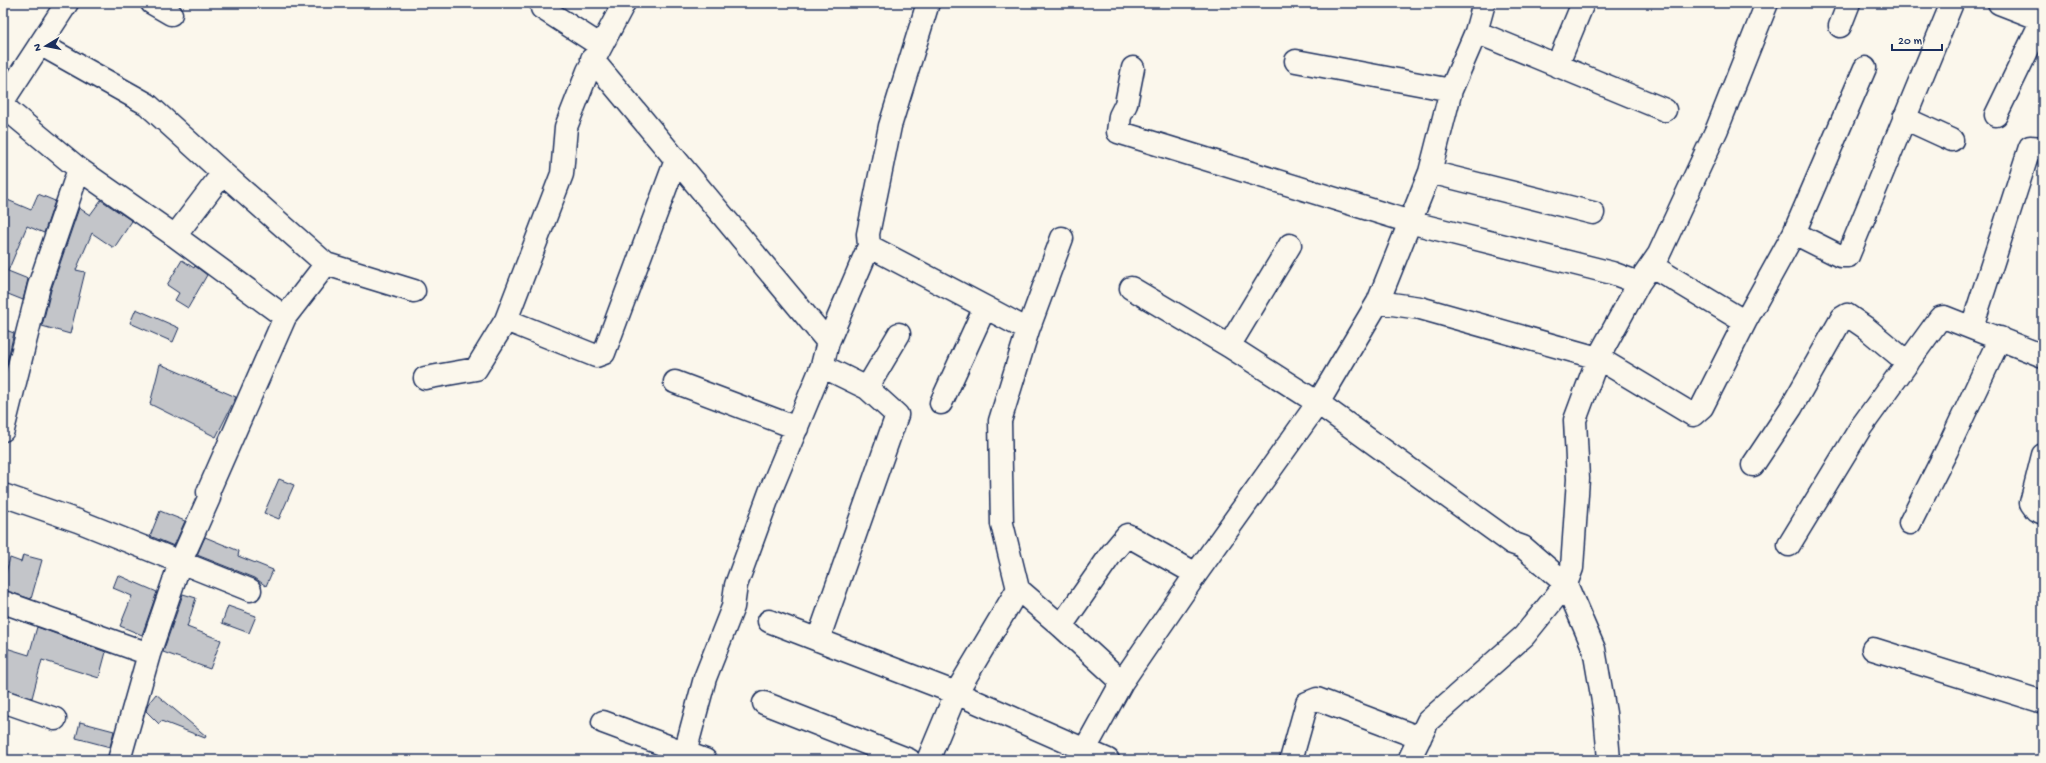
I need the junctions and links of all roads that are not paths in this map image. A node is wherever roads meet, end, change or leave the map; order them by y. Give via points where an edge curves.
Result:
1 (67, 3) edge
2 (152, 3) edge
3 (541, 3) edge
4 (624, 3) edge
5 (928, 3) edge
6 (1484, 3) edge
7 (1583, 3) edge
8 (1767, 3) edge
9 (1848, 3) edge
10 (1952, 3) edge
11 (1999, 3) edge
12 (171, 14) dead end
13 (2042, 20) edge
14 (1840, 26) dead end
15 (1476, 32) junction
16 (40, 44) junction
17 (596, 55) junction
18 (1296, 61) dead end
19 (1557, 66) junction
20 (1133, 68) dead end
21 (1865, 68) dead end
22 (1451, 90) junction
23 (3, 101) edge
24 (3, 106) edge
25 (1665, 110) dead end
26 (1996, 115) dead end
27 (1904, 118) junction
28 (1952, 140) dead end
29 (2043, 148) edge
30 (676, 160) junction
31 (79, 169) junction
32 (1430, 172) junction
33 (223, 173) junction
34 (1592, 213) dead end
35 (1410, 222) junction
36 (1794, 233) junction
37 (176, 236) junction
38 (1062, 238) dead end
39 (1290, 245) dead end
40 (869, 246) junction
41 (326, 264) junction
42 (1652, 266) junction
43 (1639, 283) junction
44 (1131, 288) dead end
45 (414, 291) dead end
46 (1378, 302) junction
47 (985, 307) junction
48 (285, 317) junction
49 (506, 320) junction
50 (1745, 322) junction
51 (1972, 327) junction
52 (1028, 330) junction
53 (898, 334) dead end
54 (2000, 338) junction
55 (828, 342) junction
56 (1229, 346) junction
57 (2043, 356) edge
58 (1598, 358) junction
59 (1908, 363) junction
60 (822, 366) junction
61 (425, 378) dead end
62 (675, 382) dead end
63 (867, 388) junction
64 (940, 403) dead end
65 (1318, 403) junction
66 (797, 428) junction
67 (3, 430) edge
68 (2043, 455) edge
69 (1753, 465) dead end
70 (3, 495) edge
71 (2043, 513) edge
72 (1910, 523) dead end
73 (1789, 545) dead end
74 (180, 563) junction
75 (1196, 574) junction
76 (1566, 584) junction
77 (1018, 589) junction
78 (250, 590) dead end
79 (3, 602) edge
80 (769, 621) dead end
81 (1061, 626) junction
82 (818, 640) junction
83 (1873, 649) dead end
84 (149, 654) junction
85 (1122, 682) junction
86 (956, 693) junction
87 (3, 701) edge
88 (2043, 702) edge
89 (764, 703) dead end
90 (55, 719) dead end
91 (603, 722) dead end
92 (1420, 738) junction
93 (1081, 755) edge
94 (684, 756) edge
95 (119, 760) edge
96 (705, 760) edge
97 (909, 760) edge
98 (928, 760) edge
99 (1108, 760) edge
100 (1291, 760) edge
101 (1409, 760) edge
102 (1609, 760) edge

1 - 16 street
2 - 12 street
3 - 17 street via 542,8
4 - 17 street
5 - 40 street via 890,126 868,234
6 - 15 street
7 - 19 street
8 - 42 street via 1717,129 1660,254
9 - 14 street
10 - 27 street
11 - 13 street
13 - 26 street
15 - 19 street
15 - 22 street
16 - 23 street
16 - 33 street via 147,104
17 - 30 street
17 - 49 street via 566,127 562,174
18 - 22 street
19 - 25 street
20 - 35 street via 1118,132
21 - 36 street
22 - 32 street
24 - 31 street
27 - 28 street
27 - 36 street via 1848,256 1840,256
29 - 51 street via 2030,146
30 - 49 street via 604,353 596,356
30 - 55 street
31 - 37 street
31 - 67 street via 39,286
32 - 34 street
32 - 35 street
33 - 37 street
33 - 41 street
35 - 43 street via 1612,273
35 - 46 street
36 - 50 street
37 - 48 street
38 - 52 street
39 - 56 street
40 - 47 street
40 - 55 street
41 - 45 street
41 - 48 street
42 - 43 street
42 - 50 street
43 - 58 street
44 - 56 street
46 - 58 street via 1420,308
46 - 65 street
47 - 52 street
47 - 64 street
48 - 74 street via 208,492 209,498
49 - 61 street via 476,369
50 - 58 street via 1702,407 1693,415
51 - 54 street
51 - 59 street via 1944,317 1940,318
52 - 77 street via 1000,421 1002,524
53 - 63 street
54 - 57 street
54 - 72 street via 1948,450
55 - 60 street
56 - 65 street
58 - 76 street via 1575,420 1578,479 1572,568
59 - 69 street via 1847,315 1842,318 1791,408
59 - 73 street via 1861,427
60 - 63 street
60 - 66 street
62 - 66 street
63 - 82 street via 897,415
65 - 75 street
65 - 76 street via 1512,543 1523,547
66 - 94 street via 736,585 733,608 705,678
68 - 71 street via 2031,503 2036,510
70 - 74 street via 78,521
74 - 78 street
74 - 84 street
75 - 81 street via 1127,535
75 - 85 street
76 - 92 street via 1524,636 1428,721
76 - 102 street via 1594,648 1606,713
77 - 81 street
77 - 86 street
79 - 84 street
80 - 82 street
81 - 85 street
82 - 86 street
83 - 88 street
84 - 95 street
85 - 93 street
86 - 93 street
86 - 98 street
87 - 90 street
89 - 97 street
91 - 94 street
92 - 100 street via 1317,699 1306,702
92 - 101 street
93 - 99 street
94 - 96 street

